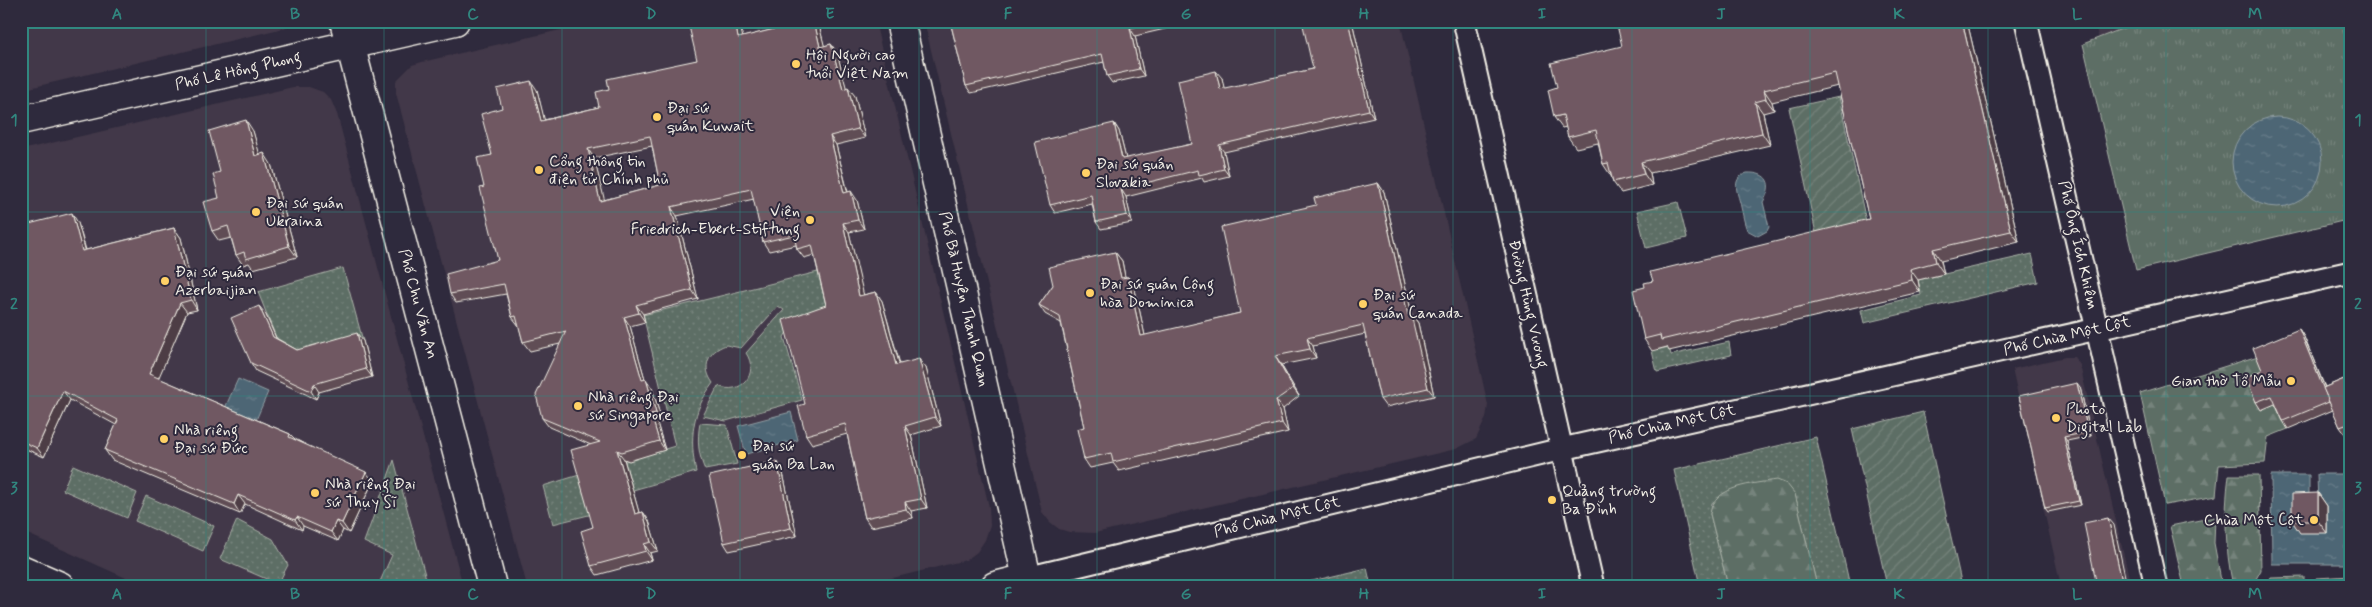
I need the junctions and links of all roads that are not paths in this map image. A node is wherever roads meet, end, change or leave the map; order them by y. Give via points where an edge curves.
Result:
1 (455, 21) edge
2 (900, 21) edge
3 (1464, 21) edge
4 (2026, 21) edge
5 (347, 33) edge
6 (21, 120) edge
7 (2351, 272) edge
8 (2097, 328) junction
9 (1562, 449) junction
10 (21, 569) edge
11 (1027, 578) junction
12 (60, 586) edge
13 (492, 586) edge
14 (995, 586) edge
15 (1593, 586) edge
16 (2156, 586) edge

1 - 5 street, Phố Lê Hồng Phong
2 - 11 street, Phố Bà Huyện Thanh Quan
3 - 9 street, Đường Hùng Vương
4 - 8 street, Phố Ông Ích Khiêm
5 - 6 street, Phố Lê Hồng Phong
5 - 13 street, Phố Chu Văn An
7 - 8 street, Phố Chùa Một Cột
8 - 9 street, Phố Chùa Một Cột
8 - 16 street, Phố Ông Ích Khiêm
9 - 11 street, Phố Chùa Một Cột
9 - 15 street, Đường Hùng Vương
10 - 12 street
11 - 14 street, Phố Chùa Một Cột

